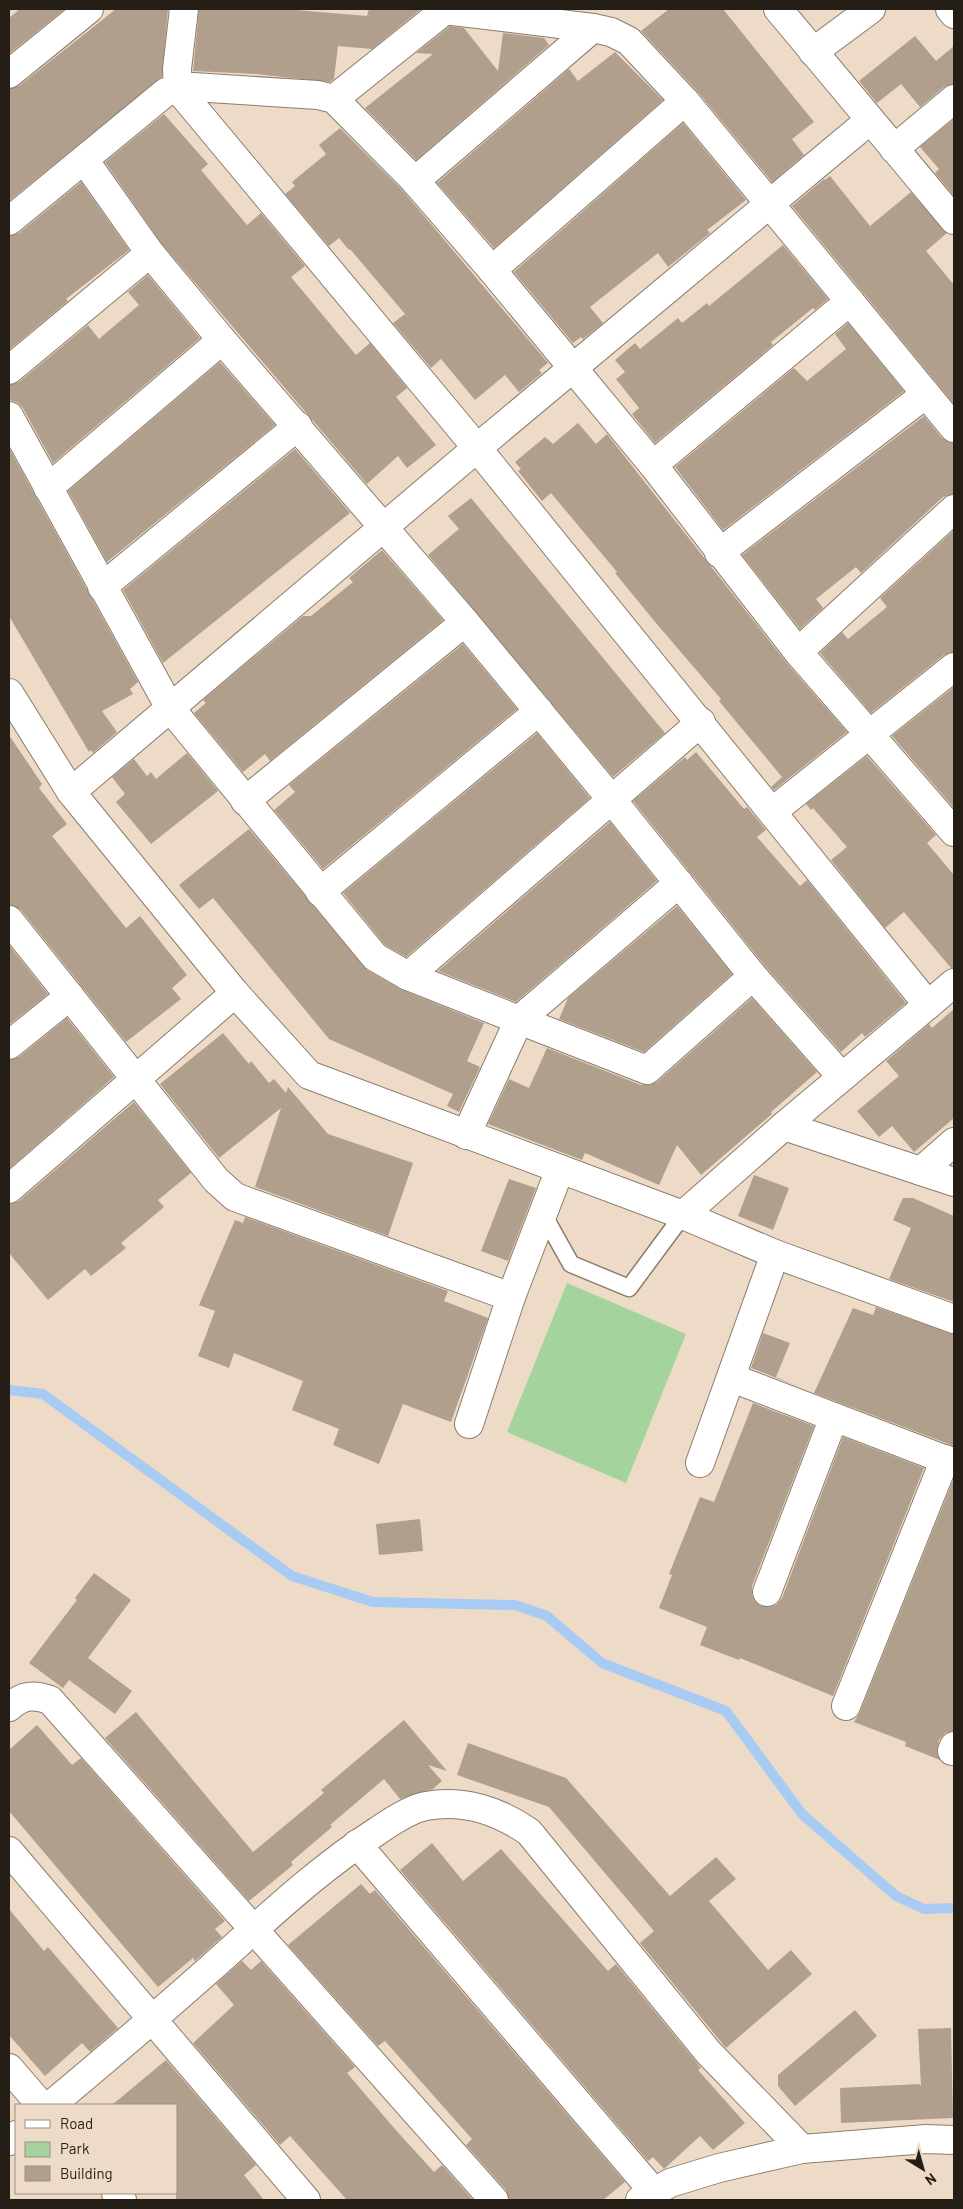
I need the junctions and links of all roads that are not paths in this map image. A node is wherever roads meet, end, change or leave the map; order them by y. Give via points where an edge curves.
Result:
1 (89, 9) edge
2 (184, 9) edge
3 (440, 9) edge
4 (778, 9) edge
5 (871, 9) edge
6 (950, 9) edge
7 (954, 14) edge
8 (593, 28) junction
9 (813, 52) junction
10 (9, 74) edge
11 (178, 89) junction
12 (334, 99) junction
13 (685, 100) junction
14 (954, 100) edge
15 (870, 120) junction
16 (894, 149) junction
17 (85, 161) junction
18 (415, 181) junction
19 (770, 203) junction
20 (954, 220) edge
21 (9, 221) edge
22 (150, 253) junction
23 (492, 270) junction
24 (850, 301) junction
25 (222, 340) junction
26 (573, 369) junction
27 (9, 370) edge
28 (926, 394) junction
29 (9, 416) edge
30 (298, 426) junction
31 (954, 428) edge
32 (477, 448) junction
33 (653, 465) junction
34 (48, 488) junction
35 (954, 509) edge
36 (383, 529) junction
37 (719, 553) junction
38 (102, 587) junction
39 (465, 622) junction
40 (798, 652) junction
41 (954, 667) edge
42 (9, 693) edge
43 (170, 708) junction
44 (539, 712) junction
45 (701, 722) junction
46 (870, 735) junction
47 (71, 792) junction
48 (612, 800) junction
49 (246, 801) junction
50 (773, 810) junction
51 (954, 832) edge
52 (679, 883) junction
53 (320, 892) junction
54 (9, 920) edge
55 (408, 976) junction
56 (753, 976) junction
57 (954, 983) edge
58 (235, 993) junction
59 (70, 996) junction
60 (928, 1004) junction
61 (519, 1020) junction
62 (9, 1045) edge
63 (842, 1077) junction
64 (136, 1078) junction
65 (784, 1126) junction
66 (466, 1136) junction
67 (954, 1142) edge
68 (560, 1169) junction
69 (921, 1171) junction
70 (954, 1182) edge
71 (9, 1188) edge
72 (543, 1214) junction
73 (683, 1215) junction
74 (774, 1254) junction
75 (510, 1297) junction
76 (954, 1319) edge
77 (732, 1378) junction
78 (834, 1417) junction
79 (469, 1424) dead end
80 (950, 1461) edge
81 (700, 1463) dead end
82 (768, 1592) dead end
83 (9, 1706) edge
84 (846, 1706) dead end
85 (357, 1844) junction
86 (9, 1851) edge
87 (254, 1930) junction
88 (153, 2019) junction
89 (9, 2068) edge
90 (40, 2104) edge
91 (52, 2104) edge
92 (954, 2140) edge
93 (802, 2149) junction
94 (647, 2196) edge
95 (306, 2200) edge
96 (494, 2200) edge

1 - 10 street
2 - 11 street
3 - 8 street
3 - 12 street
4 - 9 street
5 - 9 street
6 - 7 street
8 - 13 street via 629,41
8 - 18 street
9 - 15 street
11 - 12 street via 212,88 318,95
11 - 17 street via 166,92
11 - 32 street
12 - 18 street
13 - 19 street
13 - 23 street
14 - 16 street
15 - 16 street
15 - 19 street
16 - 20 street
17 - 21 street
17 - 22 street
18 - 23 street
19 - 24 street
19 - 26 street
22 - 25 street
22 - 27 street
23 - 26 street
24 - 28 street
24 - 33 street
25 - 30 street
25 - 34 street
26 - 32 street
26 - 33 street
28 - 31 street
28 - 37 street
29 - 34 street
30 - 36 street
30 - 38 street
32 - 36 street
32 - 45 street
33 - 37 street
34 - 38 street
35 - 40 street
36 - 39 street
36 - 43 street
37 - 40 street
38 - 43 street
39 - 44 street
39 - 49 street
40 - 46 street
41 - 46 street
42 - 47 street
43 - 47 street
43 - 49 street
44 - 48 street
44 - 53 street
45 - 48 street
45 - 50 street
46 - 50 street
46 - 51 street
47 - 58 street
48 - 52 street
48 - 55 street
49 - 53 street
50 - 60 street
52 - 56 street
52 - 61 street
53 - 55 street via 375,957
54 - 59 street
55 - 61 street
56 - 61 street via 647,1070
56 - 63 street
57 - 60 street
58 - 64 street
58 - 66 street via 309,1075
59 - 62 street
59 - 64 street
60 - 63 street
61 - 66 street
63 - 65 street
64 - 71 street
64 - 75 street via 216,1180 234,1197
65 - 69 street
65 - 73 street
66 - 68 street
67 - 69 street
68 - 72 street
68 - 73 street
69 - 70 street
72 - 73 lane via 571,1264 628,1288
72 - 75 street
73 - 74 street
74 - 76 street
74 - 77 street
75 - 79 street
77 - 78 street
77 - 81 street
78 - 80 street
78 - 82 street
80 - 84 street
83 - 87 street via 19,1698 34,1695 50,1700
85 - 87 street via 336,1858
85 - 93 street via 393,1820 425,1806 459,1804 490,1810 515,1822 529,1832 708,2052
85 - 94 street
86 - 88 street
87 - 88 street
87 - 96 street
88 - 91 street
88 - 95 street
89 - 90 street
92 - 93 street via 926,2139
93 - 94 street via 719,2168 670,2183

